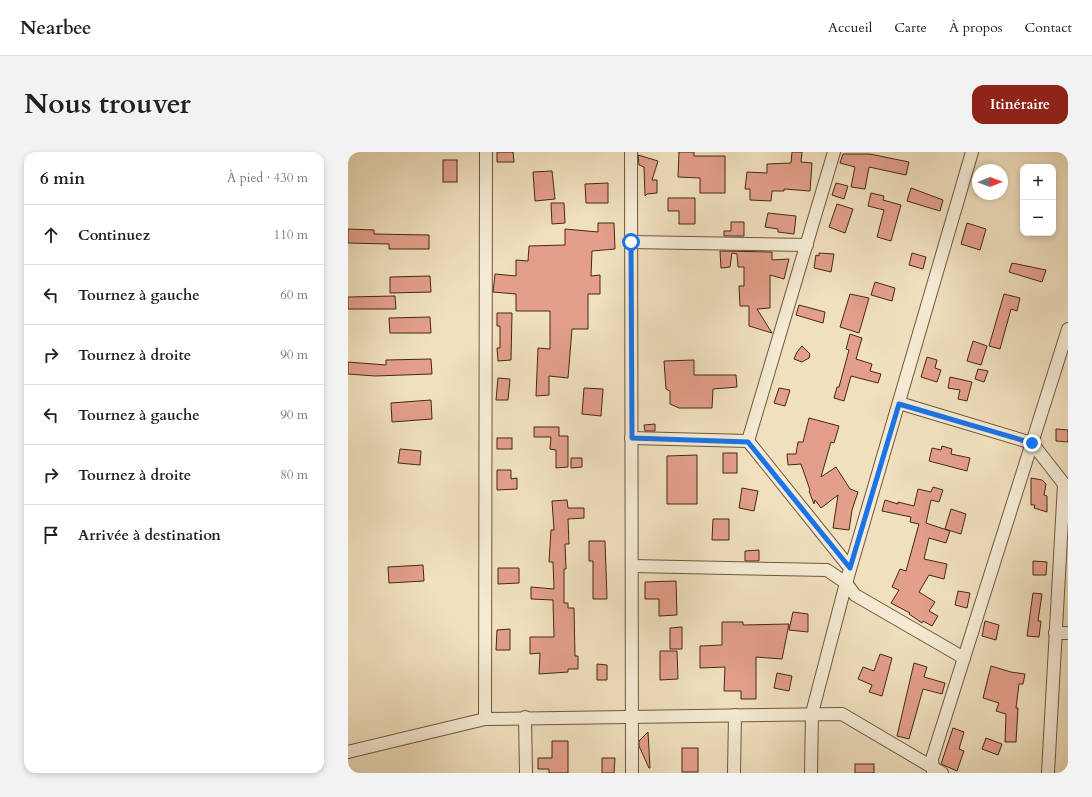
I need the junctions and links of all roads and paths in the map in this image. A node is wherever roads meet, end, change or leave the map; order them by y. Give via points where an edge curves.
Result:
1 (486, 152) edge
2 (631, 152) edge
3 (834, 152) edge
4 (972, 152) edge
5 (631, 242) junction
6 (807, 245) junction
7 (1068, 330) edge
8 (1066, 345) edge
9 (899, 404) junction
10 (632, 438) junction
11 (748, 442) junction
12 (1032, 443) junction
13 (632, 566) junction
14 (850, 568) junction
15 (846, 583) junction
16 (1055, 632) junction
17 (1068, 633) edge
18 (964, 658) junction
19 (812, 713) junction
20 (734, 715) junction
21 (526, 717) junction
22 (632, 717) junction
23 (485, 719) junction
24 (348, 752) edge
25 (936, 771) edge
26 (526, 773) edge
27 (632, 773) edge
28 (734, 773) edge
29 (811, 773) edge
30 (1048, 773) edge

1 - 23 street
2 - 5 street
3 - 6 street
4 - 9 street
5 - 6 street
5 - 10 street
6 - 11 street
7 - 8 street
8 - 12 street
9 - 12 street
9 - 14 street
10 - 11 street
10 - 13 street
11 - 14 street
12 - 16 street via 1064,484
12 - 18 street
13 - 15 street via 827,570
13 - 22 street
14 - 15 street
15 - 18 street via 855,595
15 - 19 street
16 - 17 street
16 - 30 street
18 - 25 street via 932,759
19 - 20 street
19 - 25 street via 842,714
19 - 29 street
20 - 22 street
20 - 28 street
21 - 22 street
21 - 23 street
21 - 26 street
22 - 27 street
23 - 24 street

